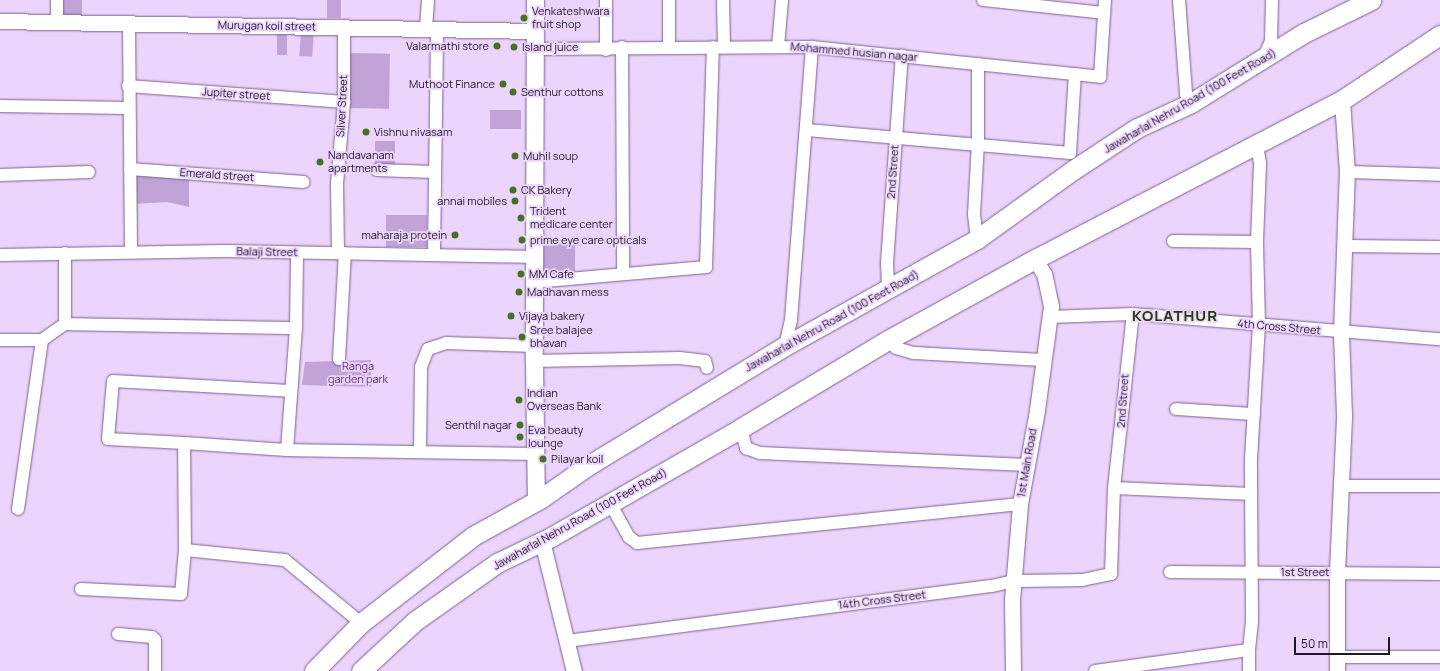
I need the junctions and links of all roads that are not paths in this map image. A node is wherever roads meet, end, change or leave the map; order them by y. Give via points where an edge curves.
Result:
1 (57, 0) edge
2 (428, 0) edge
3 (535, 0) edge
4 (606, 0) edge
5 (669, 0) edge
6 (723, 0) edge
7 (782, 0) edge
8 (983, 0) edge
9 (1105, 0) edge
10 (1179, 0) edge
11 (1272, 0) edge
12 (1371, 0) edge
13 (1104, 14) junction
14 (0, 21) edge
15 (57, 22) junction
16 (129, 23) junction
17 (344, 27) junction
18 (432, 29) junction
19 (534, 31) junction
20 (1440, 35) edge
21 (812, 46) junction
22 (622, 47) junction
23 (670, 47) junction
24 (718, 47) junction
25 (778, 47) junction
26 (534, 49) junction
27 (606, 50) junction
28 (902, 56) junction
29 (1262, 60) junction
30 (978, 64) junction
31 (1075, 74) junction
32 (128, 86) junction
33 (1342, 100) junction
34 (344, 102) junction
35 (1191, 103) junction
36 (0, 106) edge
37 (128, 108) junction
38 (806, 130) junction
39 (896, 137) junction
40 (978, 143) junction
41 (1257, 146) junction
42 (1071, 162) junction
43 (130, 169) junction
44 (377, 170) dead end
45 (89, 172) dead end
46 (434, 172) junction
47 (1347, 172) junction
48 (0, 174) edge
49 (1440, 176) edge
50 (304, 182) dead end
51 (977, 239) junction
52 (1173, 241) dead end
53 (1257, 242) junction
54 (1345, 246) junction
55 (1440, 247) edge
56 (131, 251) junction
57 (65, 253) junction
58 (297, 253) junction
59 (342, 253) junction
60 (434, 254) junction
61 (0, 255) edge
62 (534, 257) junction
63 (1035, 260) junction
64 (623, 274) junction
65 (534, 282) junction
66 (888, 289) junction
67 (1133, 314) junction
68 (1049, 317) junction
69 (65, 324) junction
70 (1259, 325) junction
71 (296, 328) junction
72 (1341, 333) junction
73 (1440, 339) edge
74 (0, 340) edge
75 (42, 340) junction
76 (888, 340) junction
77 (785, 346) junction
78 (534, 353) junction
79 (339, 359) dead end
80 (1042, 360) junction
81 (707, 368) dead end
82 (290, 391) junction
83 (1176, 409) dead end
84 (1254, 414) junction
85 (741, 428) junction
86 (184, 443) junction
87 (287, 450) junction
88 (420, 452) junction
89 (532, 454) junction
90 (1027, 465) junction
91 (1341, 486) junction
92 (1440, 486) edge
93 (1114, 488) junction
94 (1251, 494) junction
95 (532, 502) junction
96 (610, 503) junction
97 (1020, 504) junction
98 (18, 509) dead end
99 (542, 541) junction
100 (185, 550) junction
101 (1170, 572) dead end
102 (1252, 572) junction
103 (1337, 572) junction
104 (1440, 574) edge
105 (1014, 581) junction
106 (81, 589) dead end
107 (361, 623) junction
108 (118, 634) dead end
109 (568, 641) junction
110 (1249, 650) junction
111 (1440, 657) edge
112 (1337, 664) edge
113 (155, 671) edge
114 (314, 671) edge
115 (361, 671) edge
116 (574, 671) edge
117 (1013, 671) edge
118 (1094, 671) edge
119 (1249, 671) edge

1 - 15 street
2 - 18 street
3 - 19 main road
4 - 27 street
5 - 23 street
6 - 24 street
7 - 25 street
8 - 13 street
9 - 13 street
10 - 35 street via 1186,94
11 - 29 street via 1271,41
12 - 29 main road, Jawaharlal Nehru Road (100 Feet Road) via 1304,33
13 - 31 street, Mohammed husian nagar via 1100,77
14 - 15 street, Murugan koil street
15 - 16 street, Murugan koil street
16 - 17 street, Murugan koil street
16 - 32 street
17 - 18 street, Murugan koil street
17 - 34 street, Silver Street
18 - 19 street, Murugan koil street
18 - 46 street
19 - 26 main road
20 - 33 main road, Jawaharlal Nehru Road (100 Feet Road)
21 - 25 street, Mohammed husian nagar
21 - 28 street, Mohammed husian nagar
21 - 38 street
22 - 23 street, Mohammed husian nagar
22 - 27 street, Mohammed husian nagar
22 - 64 street
23 - 24 street, Mohammed husian nagar
24 - 25 street, Mohammed husian nagar
24 - 64 street via 706,267
26 - 27 street, Mohammed husian nagar
26 - 62 main road
28 - 30 street, Mohammed husian nagar
28 - 39 street, 2nd Street
29 - 35 main road, Jawaharlal Nehru Road (100 Feet Road)
30 - 31 street, Mohammed husian nagar
30 - 40 street
31 - 42 street
32 - 34 street, Jupiter street
32 - 37 street
33 - 41 main road, Jawaharlal Nehru Road (100 Feet Road)
33 - 47 street
34 - 59 street, Silver Street via 337,184
35 - 42 main road, Jawaharlal Nehru Road (100 Feet Road)
36 - 37 street
37 - 43 street
38 - 39 street
38 - 77 street via 791,320
39 - 40 street
39 - 66 street, 2nd Street
40 - 42 street
40 - 51 street via 974,214
41 - 53 street via 1260,163
41 - 63 main road, Jawaharlal Nehru Road (100 Feet Road)
42 - 51 main road, Jawaharlal Nehru Road (100 Feet Road)
43 - 50 street, Emerald street
43 - 56 street
44 - 46 street
45 - 48 street
46 - 60 street
47 - 49 street
47 - 54 street
51 - 66 main road, Jawaharlal Nehru Road (100 Feet Road)
52 - 53 street
53 - 70 street
54 - 55 street
54 - 72 street
56 - 57 street, Balaji Street
56 - 58 street, Balaji Street
57 - 61 street, Balaji Street
57 - 69 street
58 - 59 street, Balaji Street
58 - 71 street
59 - 60 street, Balaji Street
59 - 79 street, Silver Street
60 - 62 street, Balaji Street
62 - 65 main road
63 - 68 street, 1st Main Road via 1044,274 1051,306
63 - 76 main road, Jawaharlal Nehru Road (100 Feet Road)
64 - 65 street
65 - 78 main road
66 - 77 main road, Jawaharlal Nehru Road (100 Feet Road)
67 - 68 street, 4th Cross Street
67 - 70 street, 4th Cross Street
67 - 93 street, 2nd Street
68 - 80 street, 1st Main Road
69 - 71 street
69 - 75 street
70 - 72 street, 4th Cross Street
70 - 84 street
71 - 82 street
72 - 73 street, 4th Cross Street
72 - 91 street via 1344,415
74 - 75 street
75 - 98 street
76 - 80 street via 896,348 914,352
76 - 85 main road, Jawaharlal Nehru Road (100 Feet Road)
77 - 95 main road, Jawaharlal Nehru Road (100 Feet Road)
78 - 81 street via 680,358 705,361
78 - 88 street via 446,343 428,349 421,367
78 - 89 main road
78 - 89 main road via 536,380
80 - 90 street, 1st Main Road via 1037,410
82 - 86 street via 113,381 108,439
82 - 87 street
83 - 84 street
84 - 94 street
85 - 90 street via 746,448 760,453
85 - 96 main road, Jawaharlal Nehru Road (100 Feet Road)
86 - 87 street
86 - 100 street
87 - 88 street
88 - 89 street
89 - 95 main road
90 - 97 street, 1st Main Road
91 - 92 street
91 - 103 street
93 - 94 street
93 - 105 street, 14th Cross Street via 1111,574 1082,580
94 - 102 street
95 - 107 main road, Jawaharlal Nehru Road (100 Feet Road) via 473,536
96 - 97 street via 628,538 637,543
96 - 99 main road, Jawaharlal Nehru Road (100 Feet Road)
97 - 105 street, 1st Main Road
99 - 109 street
99 - 115 main road, Jawaharlal Nehru Road (100 Feet Road) via 497,563 415,621
100 - 106 street via 181,594
100 - 107 street via 285,560
101 - 102 street, 1st Street
102 - 103 street, 1st Street
102 - 110 street
103 - 104 street, 1st Street
103 - 112 street
105 - 109 street, 14th Cross Street via 992,586
105 - 117 street, 1st Main Road
107 - 114 main road, Jawaharlal Nehru Road (100 Feet Road)
108 - 113 street via 152,637 155,640
109 - 116 street
110 - 118 street
110 - 119 street
111 - 112 street

